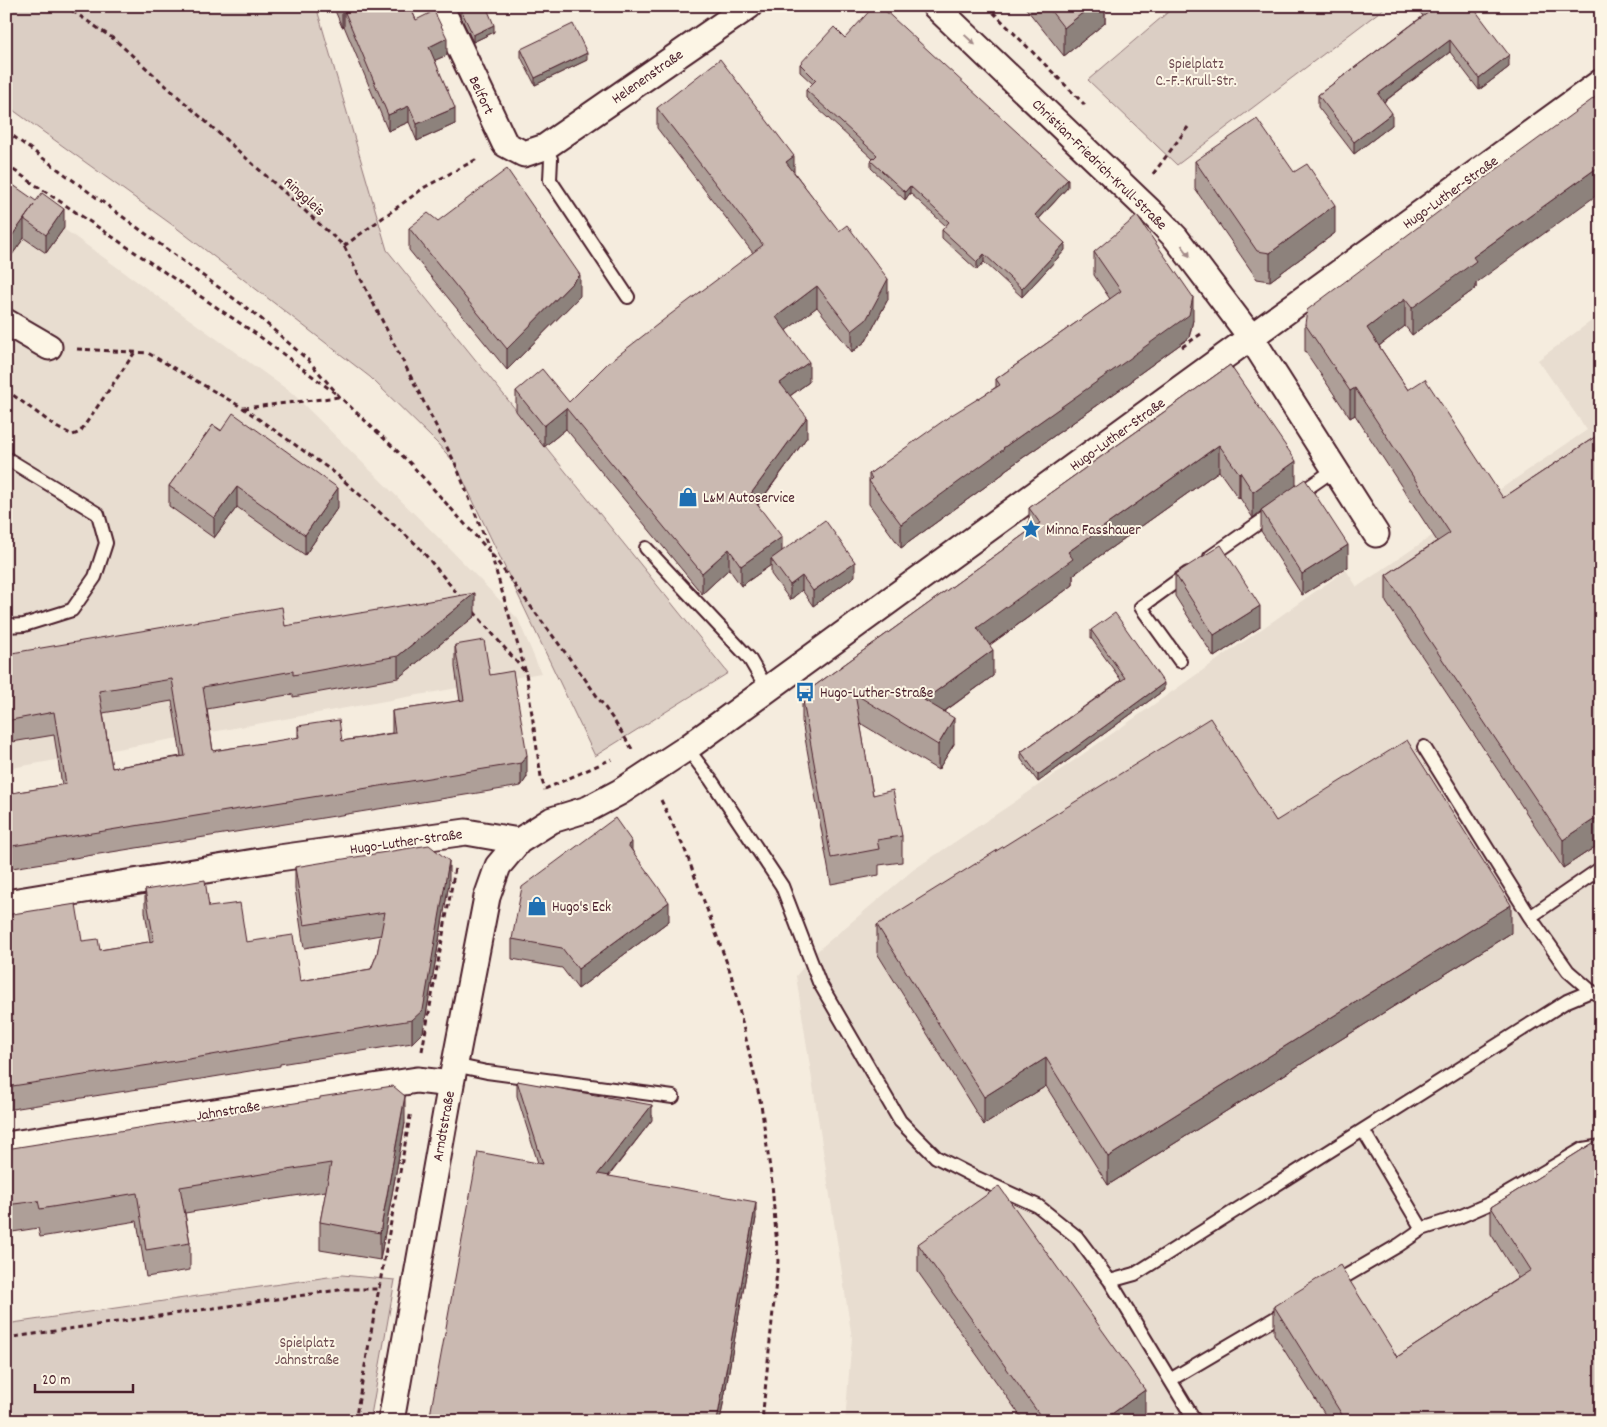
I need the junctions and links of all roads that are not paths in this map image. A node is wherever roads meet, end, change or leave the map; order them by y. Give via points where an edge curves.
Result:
1 (440, 6) edge
2 (749, 6) edge
3 (935, 6) edge
4 (1601, 82) edge
5 (545, 147) junction
6 (628, 297) dead end
7 (6, 322) edge
8 (1250, 336) junction
9 (49, 347) road end
10 (6, 458) edge
11 (1334, 469) junction
12 (1376, 534) dead end
13 (646, 548) dead end
14 (6, 626) edge
15 (1180, 661) dead end
16 (768, 689) junction
17 (1424, 747) dead end
18 (686, 748) junction
19 (519, 841) junction
20 (1601, 868) edge
21 (6, 902) edge
22 (1530, 917) junction
23 (1596, 994) edge
24 (453, 1075) junction
25 (673, 1096) dead end
26 (1363, 1130) junction
27 (6, 1145) edge
28 (1601, 1146) edge
29 (1422, 1229) junction
30 (1110, 1281) junction
31 (1325, 1289) edge
32 (1299, 1304) edge
33 (1170, 1380) junction
34 (391, 1421) edge
35 (1195, 1421) edge

1 - 5 street, Belfort via 505,144 524,154
2 - 5 street, Helenenstraße
3 -> 8 street, Christian-Friedrich-Krull-Straße via 1155,216 1176,238
4 - 8 street, Hugo-Luther-Straße
5 - 6 lane via 551,158 550,180
7 - 9 street
8 - 11 street
8 - 16 street, Hugo-Luther-Straße
10 - 14 lane via 98,514 106,543 95,577 72,610 24,625
11 - 12 street
11 - 15 lane via 1141,607
13 - 16 lane via 749,658
16 - 18 street, Hugo-Luther-Straße
17 - 22 lane
18 - 19 street, Hugo-Luther-Straße via 648,775 588,809 552,820
18 - 30 lane via 782,886 819,982 900,1121 936,1157 1038,1206 1077,1236
19 - 21 street, Hugo-Luther-Straße via 466,832
19 - 24 street, Arndtstraße via 498,866 487,898
20 - 22 lane
22 - 23 lane via 1568,971
23 - 26 lane via 1567,1001
24 - 25 lane via 487,1072
24 - 27 street, Jahnstraße
24 - 34 street, Arndtstraße
26 - 29 lane
26 - 30 lane via 1135,1274
28 - 29 lane via 1583,1149 1491,1203
29 - 31 lane
30 - 33 lane
32 - 33 lane
33 - 35 lane

